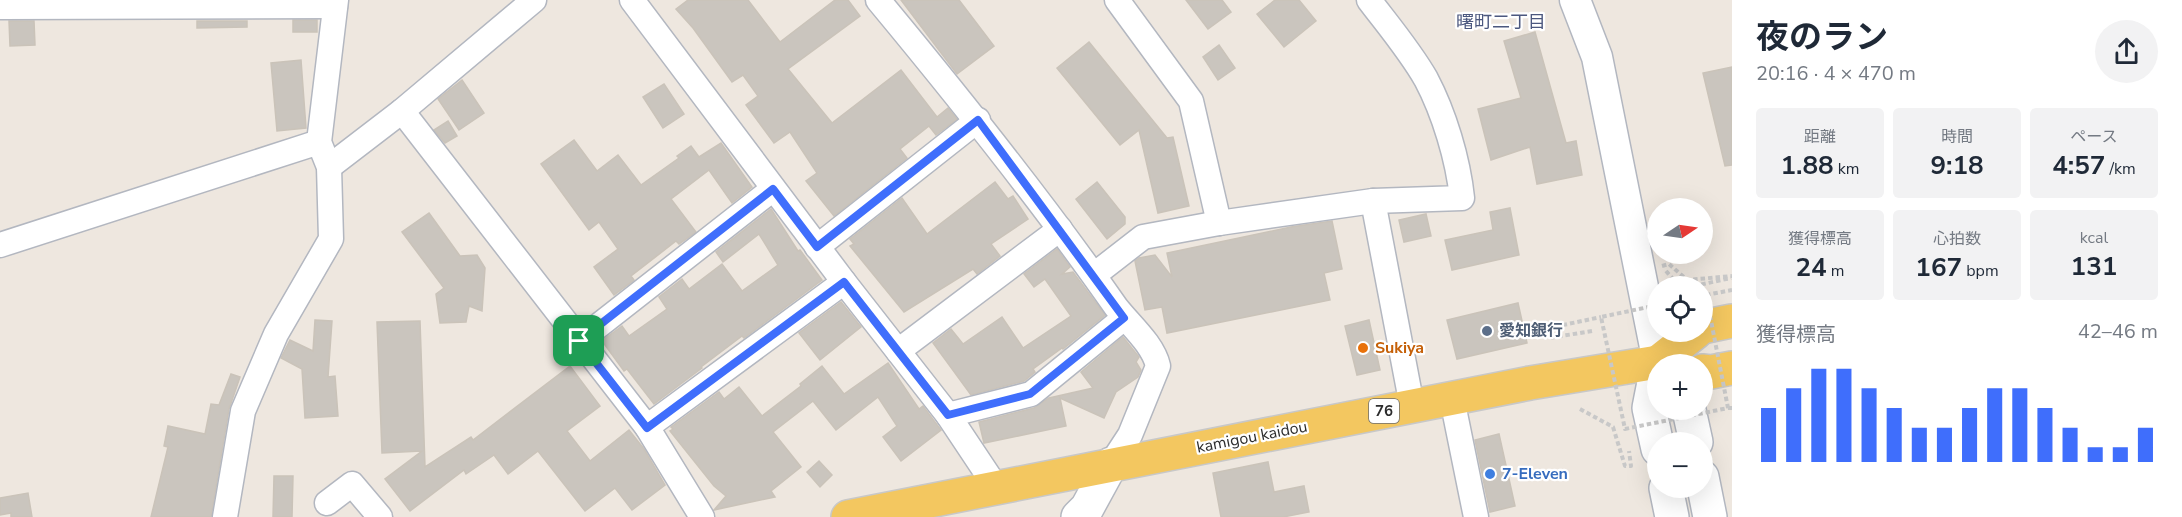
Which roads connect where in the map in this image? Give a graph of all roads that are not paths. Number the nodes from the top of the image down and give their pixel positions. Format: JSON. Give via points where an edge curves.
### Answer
{"nodes":[{"id":1,"x":534,"y":0,"type":"edge"},
{"id":2,"x":632,"y":0,"type":"edge"},
{"id":3,"x":878,"y":0,"type":"edge"},
{"id":4,"x":1117,"y":0,"type":"edge"},
{"id":5,"x":1369,"y":0,"type":"edge"},
{"id":6,"x":1575,"y":0,"type":"edge"},
{"id":7,"x":335,"y":3,"type":"edge"},
{"id":8,"x":0,"y":7,"type":"edge"},
{"id":9,"x":402,"y":111,"type":"junction"},
{"id":10,"x":978,"y":120,"type":"junction"},
{"id":11,"x":319,"y":142,"type":"junction"},
{"id":12,"x":329,"y":167,"type":"junction"},
{"id":13,"x":773,"y":189,"type":"junction"},
{"id":14,"x":1373,"y":201,"type":"junction"},
{"id":15,"x":1219,"y":223,"type":"junction"},
{"id":16,"x":1060,"y":230,"type":"junction"},
{"id":17,"x":0,"y":245,"type":"edge"},
{"id":18,"x":817,"y":247,"type":"junction"},
{"id":19,"x":1094,"y":275,"type":"junction"},
{"id":20,"x":844,"y":282,"type":"junction"},
{"id":21,"x":1124,"y":318,"type":"junction"},
{"id":22,"x":1732,"y":321,"type":"edge"},
{"id":23,"x":1713,"y":325,"type":"edge"},
{"id":24,"x":579,"y":341,"type":"junction"},
{"id":25,"x":1686,"y":342,"type":"edge"},
{"id":26,"x":898,"y":351,"type":"junction"},
{"id":27,"x":1661,"y":354,"type":"edge"},
{"id":28,"x":1673,"y":354,"type":"edge"},
{"id":29,"x":1647,"y":366,"type":"edge"},
{"id":30,"x":1732,"y":368,"type":"edge"},
{"id":31,"x":1713,"y":372,"type":"edge"},
{"id":32,"x":1452,"y":399,"type":"junction"},
{"id":33,"x":1412,"y":406,"type":"junction"},
{"id":34,"x":948,"y":415,"type":"junction"},
{"id":35,"x":1647,"y":420,"type":"edge"},
{"id":36,"x":647,"y":428,"type":"junction"},
{"id":37,"x":1643,"y":448,"type":"edge"},
{"id":38,"x":1111,"y":464,"type":"junction"},
{"id":39,"x":996,"y":487,"type":"junction"},
{"id":40,"x":1668,"y":498,"type":"edge"},
{"id":41,"x":1706,"y":498,"type":"edge"},
{"id":42,"x":327,"y":503,"type":"dead end"},
{"id":43,"x":225,"y":517,"type":"edge"},
{"id":44,"x":380,"y":517,"type":"edge"},
{"id":45,"x":702,"y":517,"type":"edge"},
{"id":46,"x":848,"y":517,"type":"edge"},
{"id":47,"x":1078,"y":517,"type":"edge"},
{"id":48,"x":1476,"y":517,"type":"edge"},
{"id":49,"x":1672,"y":517,"type":"edge"},
{"id":50,"x":1710,"y":517,"type":"edge"}],
"edges":[{"from":1,"to":9,"type":"street"},
{"from":2,"to":13,"type":"street"},
{"from":3,"to":10,"type":"street"},
{"from":4,"to":15,"type":"street","via":[[1191,101]]},
{"from":5,"to":14,"type":"street","via":[[1426,79],[1446,126],[1459,170],[1462,198]]},
{"from":6,"to":27,"type":"street","via":[[1597,57]]},
{"from":7,"to":8,"type":"street"},
{"from":7,"to":11,"type":"street"},
{"from":9,"to":12,"type":"street"},
{"from":9,"to":24,"type":"street"},
{"from":10,"to":16,"type":"street"},
{"from":10,"to":18,"type":"street"},
{"from":11,"to":12,"type":"street"},
{"from":11,"to":17,"type":"street"},
{"from":12,"to":43,"type":"street","via":[[331,239],[276,334],[243,411]]},
{"from":13,"to":18,"type":"street"},
{"from":13,"to":24,"type":"street"},
{"from":14,"to":15,"type":"street"},
{"from":14,"to":33,"type":"street"},
{"from":15,"to":19,"type":"street","via":[[1143,237]]},
{"from":16,"to":19,"type":"street"},
{"from":16,"to":26,"type":"street"},
{"from":18,"to":20,"type":"street"},
{"from":19,"to":21,"type":"street"},
{"from":20,"to":26,"type":"street"},
{"from":20,"to":36,"type":"street"},
{"from":21,"to":34,"type":"street","via":[[1030,394]]},
{"from":21,"to":38,"type":"street","via":[[1155,355],[1158,366],[1130,435]]},
{"from":22,"to":23,"type":"main road"},
{"from":24,"to":36,"type":"street"},
{"from":25,"to":28,"type":"main road","number":"76"},
{"from":26,"to":34,"type":"street"},
{"from":29,"to":32,"type":"main road","name":"kamigou kaidou","number":"76"},
{"from":30,"to":31,"type":"main road"},
{"from":32,"to":33,"type":"main road","name":"kamigou kaidou","number":"76"},
{"from":32,"to":48,"type":"street"},
{"from":33,"to":38,"type":"main road","name":"kamigou kaidou","number":"76"},
{"from":34,"to":39,"type":"street"},
{"from":35,"to":37,"type":"main road"},
{"from":36,"to":45,"type":"street"},
{"from":38,"to":39,"type":"main road","name":"kamigou kaidou","number":"76"},
{"from":38,"to":47,"type":"main road"},
{"from":39,"to":46,"type":"main road","name":"kamigou kaidou","number":"76"},
{"from":40,"to":49,"type":"main road"},
{"from":41,"to":50,"type":"main road"},
{"from":42,"to":44,"type":"street","via":[[352,484]]}]}
